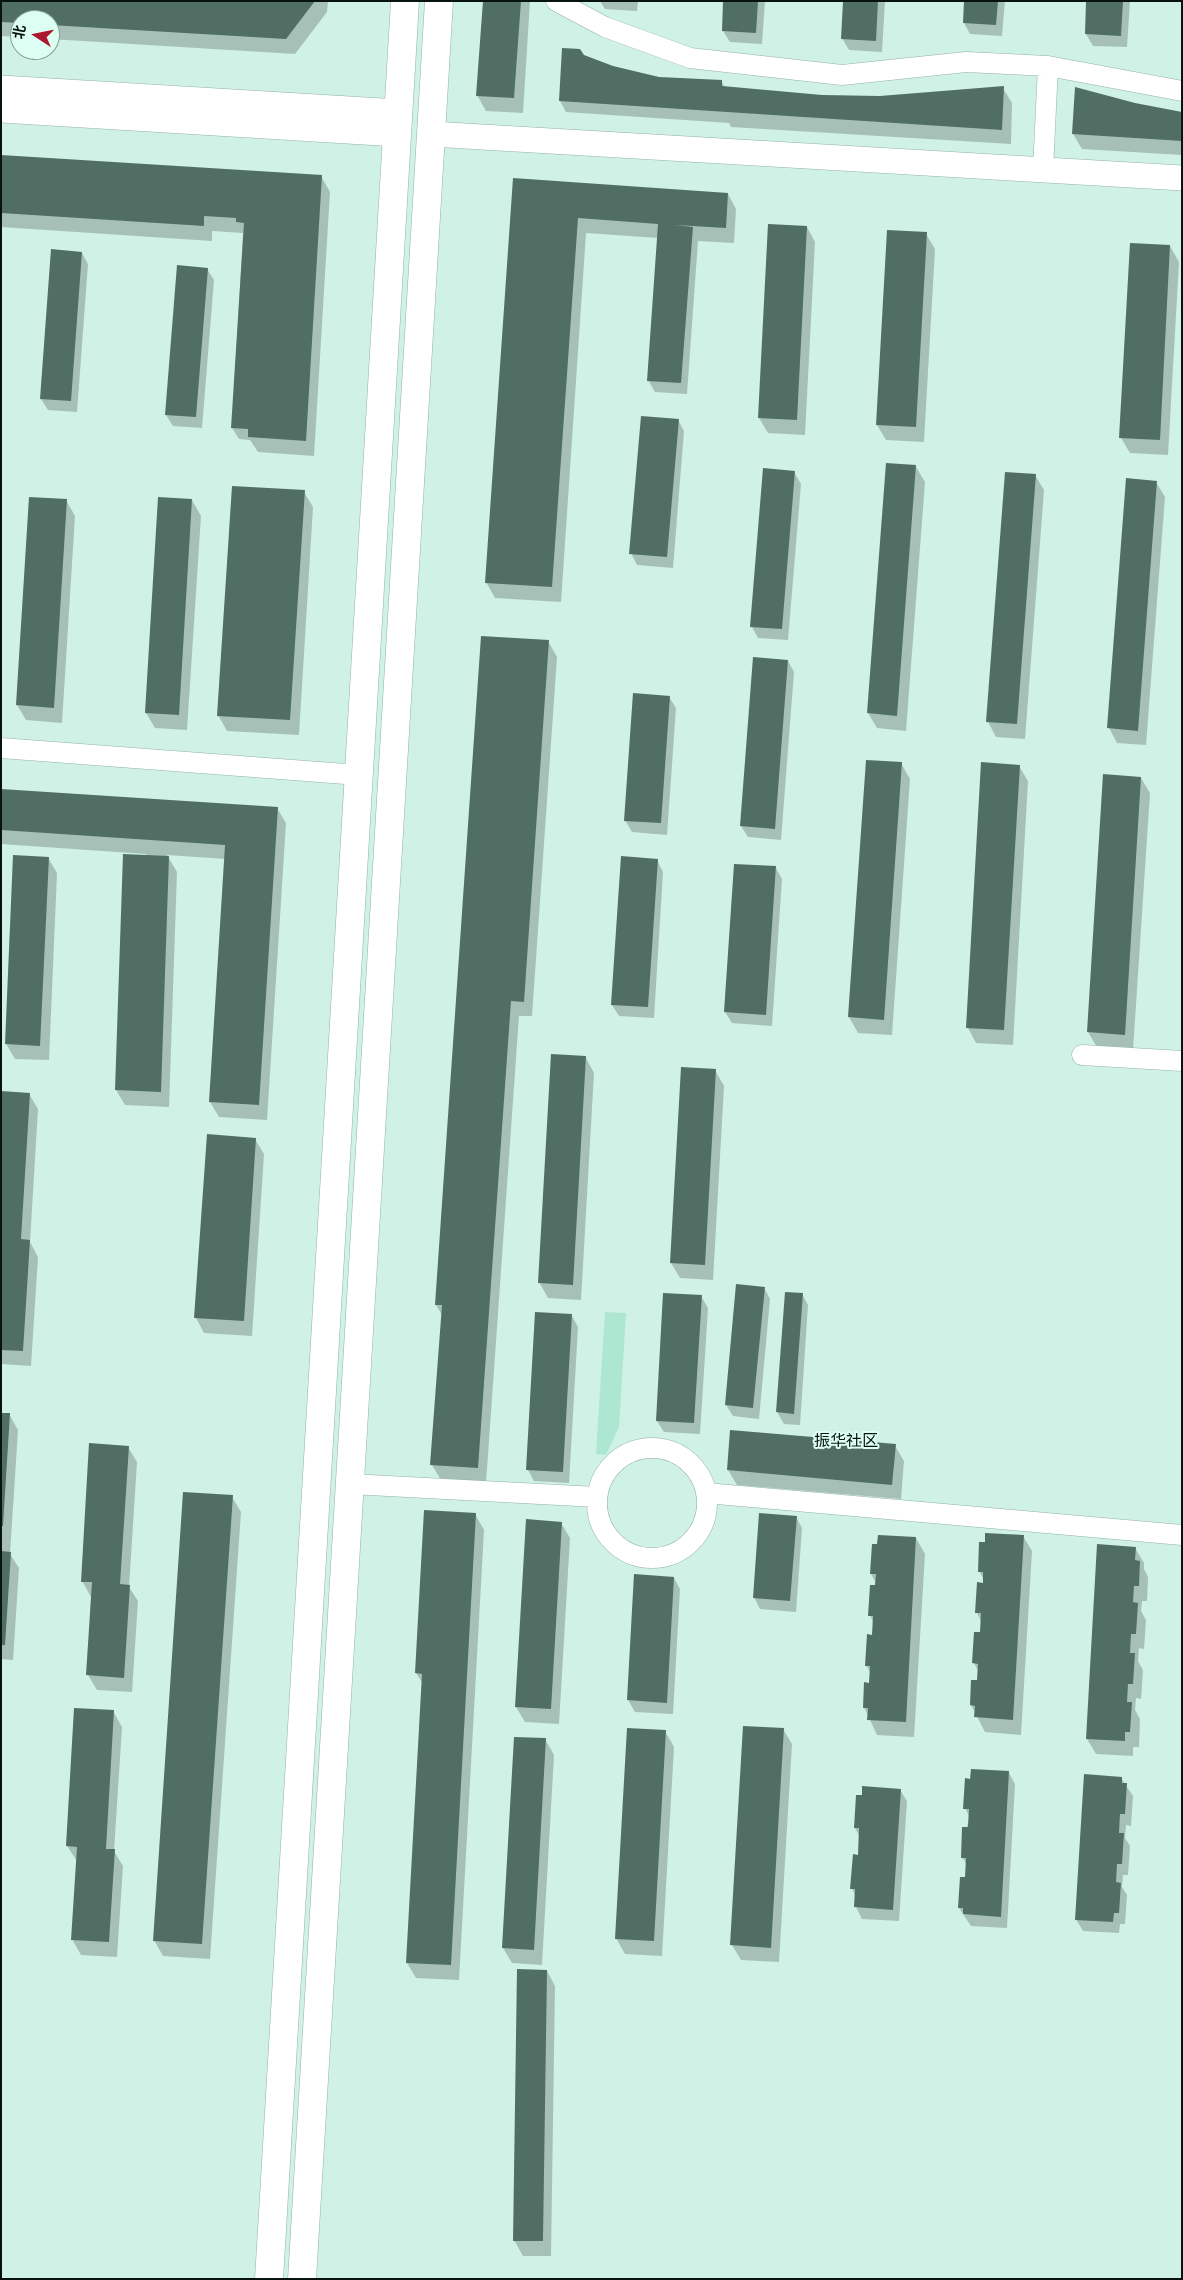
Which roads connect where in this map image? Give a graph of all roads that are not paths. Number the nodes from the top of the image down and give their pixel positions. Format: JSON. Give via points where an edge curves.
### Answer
{"nodes":[{"id":1,"x":405,"y":1,"type":"edge"},
{"id":2,"x":439,"y":1,"type":"edge"},
{"id":3,"x":556,"y":1,"type":"edge"},
{"id":4,"x":1048,"y":66,"type":"junction"},
{"id":5,"x":1,"y":88,"type":"edge"},
{"id":6,"x":1182,"y":91,"type":"edge"},
{"id":7,"x":1,"y":110,"type":"edge"},
{"id":8,"x":398,"y":123,"type":"junction"},
{"id":9,"x":431,"y":134,"type":"junction"},
{"id":10,"x":1043,"y":170,"type":"junction"},
{"id":11,"x":1182,"y":178,"type":"edge"},
{"id":12,"x":1,"y":748,"type":"edge"},
{"id":13,"x":359,"y":775,"type":"junction"},
{"id":14,"x":1082,"y":1055,"type":"dead end"},
{"id":15,"x":1182,"y":1061,"type":"edge"},
{"id":16,"x":350,"y":1484,"type":"junction"},
{"id":17,"x":706,"y":1493,"type":"junction"},
{"id":18,"x":598,"y":1497,"type":"junction"},
{"id":19,"x":1182,"y":1535,"type":"edge"},
{"id":20,"x":269,"y":2279,"type":"edge"},
{"id":21,"x":302,"y":2279,"type":"edge"}],
"edges":[{"from":1,"to":8,"type":"main road"},
{"from":2,"to":9,"type":"main road"},
{"from":3,"to":4,"type":"street","via":[[605,27],[690,58],[842,75],[966,62]]},
{"from":4,"to":6,"type":"street"},
{"from":4,"to":10,"type":"street"},
{"from":5,"to":8,"type":"street"},
{"from":7,"to":8,"type":"street"},
{"from":8,"to":13,"type":"main road"},
{"from":9,"to":10,"type":"street"},
{"from":9,"to":16,"type":"main road"},
{"from":10,"to":11,"type":"street"},
{"from":12,"to":13,"type":"street"},
{"from":13,"to":20,"type":"main road"},
{"from":14,"to":15,"type":"street"},
{"from":16,"to":18,"type":"street"},
{"from":16,"to":21,"type":"main road"},
{"from":17,"to":18,"type":"street","via":[[698,1472],[682,1456],[662,1448],[639,1449],[620,1458],[606,1473],[597,1492]]},
{"from":17,"to":18,"type":"street","via":[[706,1515],[697,1536],[681,1551],[660,1558],[638,1557],[619,1548],[605,1533],[597,1513]]},
{"from":17,"to":19,"type":"street"}]}
